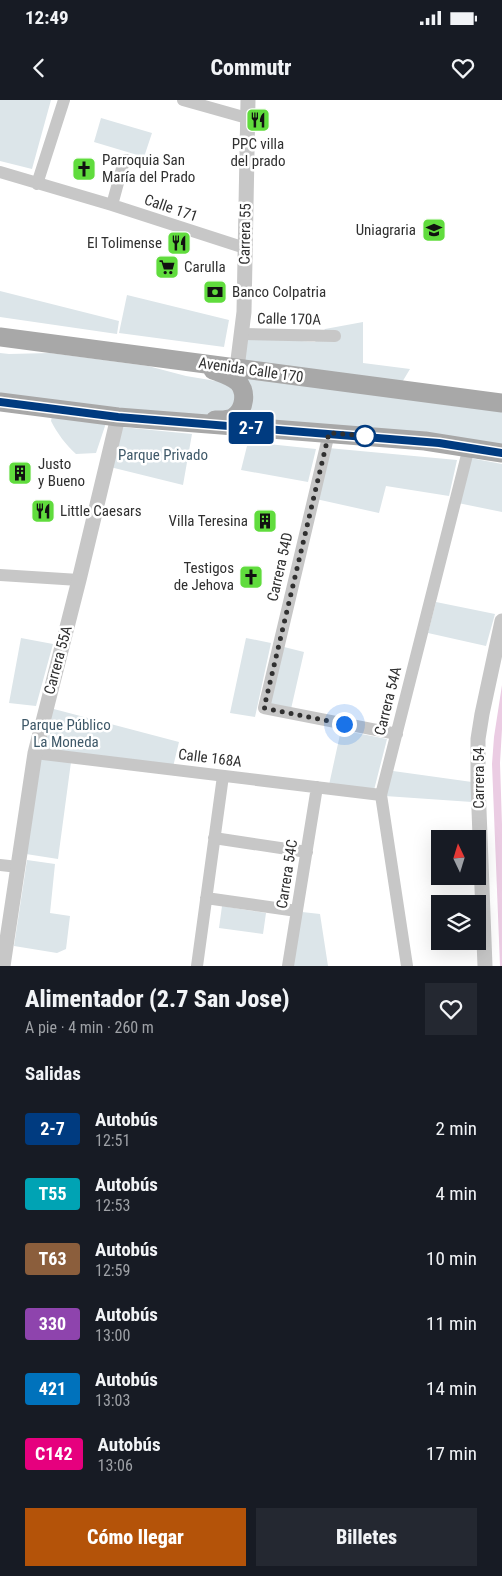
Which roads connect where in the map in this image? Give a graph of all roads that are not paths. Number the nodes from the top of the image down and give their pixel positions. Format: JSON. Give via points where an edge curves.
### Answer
{"nodes":[{"id":1,"x":64,"y":100,"type":"edge"},
{"id":2,"x":183,"y":100,"type":"edge"},
{"id":3,"x":248,"y":100,"type":"edge"},
{"id":4,"x":247,"y":118,"type":"junction"},
{"id":5,"x":126,"y":160,"type":"dead end"},
{"id":6,"x":0,"y":172,"type":"edge"},
{"id":7,"x":37,"y":184,"type":"junction"},
{"id":8,"x":112,"y":205,"type":"junction"},
{"id":9,"x":245,"y":248,"type":"junction"},
{"id":10,"x":242,"y":334,"type":"junction"},
{"id":11,"x":335,"y":336,"type":"dead end"},
{"id":12,"x":0,"y":337,"type":"edge"},
{"id":13,"x":53,"y":345,"type":"junction"},
{"id":14,"x":0,"y":346,"type":"edge"},
{"id":15,"x":196,"y":363,"type":"junction"},
{"id":16,"x":238,"y":368,"type":"junction"},
{"id":17,"x":0,"y":402,"type":"edge"},
{"id":18,"x":502,"y":403,"type":"edge"},
{"id":19,"x":118,"y":417,"type":"junction"},
{"id":20,"x":164,"y":420,"type":"junction"},
{"id":21,"x":329,"y":433,"type":"junction"},
{"id":22,"x":469,"y":447,"type":"junction"},
{"id":23,"x":502,"y":453,"type":"edge"},
{"id":24,"x":0,"y":575,"type":"edge"},
{"id":25,"x":79,"y":580,"type":"junction"},
{"id":26,"x":502,"y":622,"type":"edge"},
{"id":27,"x":397,"y":734,"type":"junction"},
{"id":28,"x":35,"y":753,"type":"junction"},
{"id":29,"x":223,"y":776,"type":"junction"},
{"id":30,"x":317,"y":787,"type":"junction"},
{"id":31,"x":382,"y":795,"type":"junction"},
{"id":32,"x":214,"y":838,"type":"junction"},
{"id":33,"x":306,"y":852,"type":"junction"},
{"id":34,"x":0,"y":865,"type":"edge"},
{"id":35,"x":18,"y":867,"type":"junction"},
{"id":36,"x":206,"y":898,"type":"junction"},
{"id":37,"x":297,"y":911,"type":"junction"},
{"id":38,"x":3,"y":966,"type":"edge"},
{"id":39,"x":196,"y":966,"type":"edge"},
{"id":40,"x":288,"y":966,"type":"edge"},
{"id":41,"x":407,"y":966,"type":"edge"},
{"id":42,"x":485,"y":966,"type":"edge"}],
"edges":[{"from":1,"to":7,"type":"street"},
{"from":2,"to":4,"type":"street"},
{"from":3,"to":4,"type":"street","name":"Carrera 55"},
{"from":4,"to":9,"type":"street","name":"Carrera 55"},
{"from":5,"to":8,"type":"street"},
{"from":6,"to":7,"type":"street","name":"Calle 171"},
{"from":7,"to":8,"type":"street","name":"Calle 171"},
{"from":8,"to":9,"type":"street","name":"Calle 171"},
{"from":9,"to":10,"type":"street","name":"Carrera 55"},
{"from":10,"to":11,"type":"street","name":"Calle 170A"},
{"from":10,"to":16,"type":"street","name":"Carrera 55"},
{"from":12,"to":13,"type":"main road","name":"Avenida Calle 170"},
{"from":13,"to":14,"type":"main road"},
{"from":13,"to":15,"type":"main road","name":"Avenida Calle 170"},
{"from":15,"to":16,"type":"main road","name":"Avenida Calle 170"},
{"from":15,"to":20,"type":"main road","via":[[240,384],[244,397],[240,411],[226,420]]},
{"from":16,"to":18,"type":"main road","name":"Avenida Calle 170"},
{"from":17,"to":19,"type":"main road"},
{"from":19,"to":20,"type":"main road"},
{"from":19,"to":25,"type":"street","name":"Carrera 55A"},
{"from":20,"to":21,"type":"main road"},
{"from":21,"to":22,"type":"main road"},
{"from":21,"to":27,"type":"street","name":"Carrera 54D","via":[[264,708]]},
{"from":22,"to":23,"type":"main road"},
{"from":22,"to":27,"type":"street","name":"Carrera 54A"},
{"from":24,"to":25,"type":"street"},
{"from":25,"to":28,"type":"street","name":"Carrera 55A"},
{"from":26,"to":42,"type":"street","name":"Carrera 54","via":[[478,739]]},
{"from":27,"to":31,"type":"street","name":"Carrera 54A"},
{"from":28,"to":29,"type":"street","name":"Calle 168A"},
{"from":28,"to":35,"type":"street","name":"Carrera 55A"},
{"from":29,"to":30,"type":"street","name":"Calle 168A"},
{"from":29,"to":32,"type":"street"},
{"from":30,"to":31,"type":"street","name":"Calle 168A"},
{"from":30,"to":33,"type":"street","name":"Carrera 54C"},
{"from":31,"to":41,"type":"street","name":"Carrera 54A"},
{"from":32,"to":33,"type":"street"},
{"from":32,"to":36,"type":"street"},
{"from":33,"to":37,"type":"street","name":"Carrera 54C"},
{"from":34,"to":35,"type":"street"},
{"from":35,"to":38,"type":"street","name":"Carrera 55A"},
{"from":36,"to":37,"type":"street"},
{"from":36,"to":39,"type":"street"},
{"from":37,"to":40,"type":"street","name":"Carrera 54C"}]}
